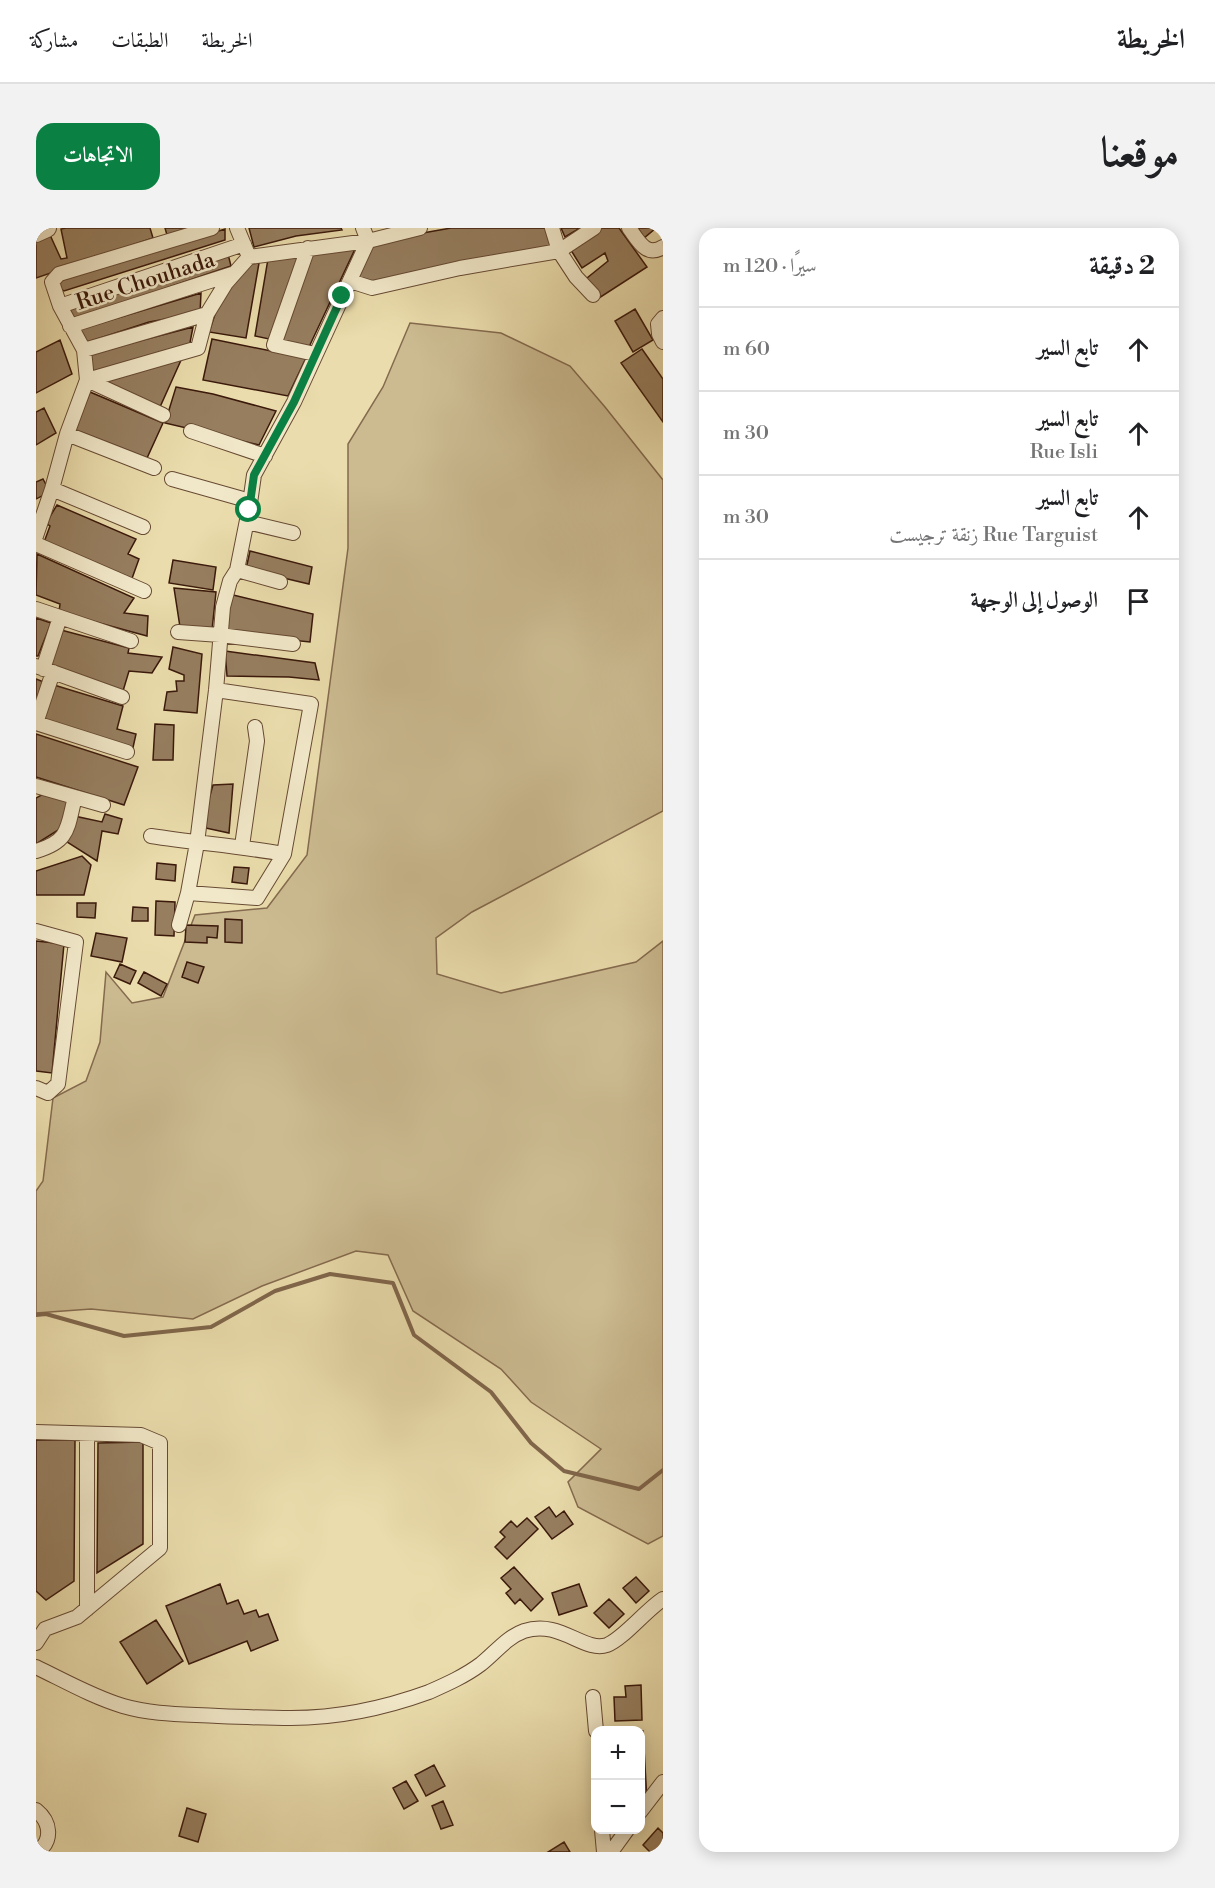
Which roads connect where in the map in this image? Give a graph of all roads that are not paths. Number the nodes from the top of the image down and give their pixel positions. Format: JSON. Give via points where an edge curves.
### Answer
{"nodes":[{"id":1,"x":47,"y":228,"type":"edge"},
{"id":2,"x":160,"y":228,"type":"edge"},
{"id":3,"x":212,"y":228,"type":"edge"},
{"id":4,"x":237,"y":228,"type":"edge"},
{"id":5,"x":420,"y":228,"type":"edge"},
{"id":6,"x":552,"y":228,"type":"edge"},
{"id":7,"x":594,"y":228,"type":"edge"},
{"id":8,"x":629,"y":228,"type":"edge"},
{"id":9,"x":36,"y":233,"type":"edge"},
{"id":10,"x":365,"y":235,"type":"edge"},
{"id":11,"x":165,"y":243,"type":"junction"},
{"id":12,"x":663,"y":247,"type":"edge"},
{"id":13,"x":308,"y":248,"type":"junction"},
{"id":14,"x":246,"y":251,"type":"junction"},
{"id":15,"x":559,"y":251,"type":"junction"},
{"id":16,"x":232,"y":274,"type":"junction"},
{"id":17,"x":350,"y":281,"type":"junction"},
{"id":18,"x":593,"y":295,"type":"dead end"},
{"id":19,"x":60,"y":306,"type":"junction"},
{"id":20,"x":207,"y":314,"type":"junction"},
{"id":21,"x":663,"y":318,"type":"edge"},
{"id":22,"x":70,"y":326,"type":"junction"},
{"id":23,"x":663,"y":342,"type":"edge"},
{"id":24,"x":84,"y":350,"type":"junction"},
{"id":25,"x":315,"y":354,"type":"junction"},
{"id":26,"x":87,"y":380,"type":"junction"},
{"id":27,"x":163,"y":415,"type":"dead end"},
{"id":28,"x":191,"y":431,"type":"dead end"},
{"id":29,"x":68,"y":434,"type":"junction"},
{"id":30,"x":265,"y":456,"type":"junction"},
{"id":31,"x":154,"y":468,"type":"dead end"},
{"id":32,"x":172,"y":479,"type":"dead end"},
{"id":33,"x":52,"y":489,"type":"junction"},
{"id":34,"x":250,"y":501,"type":"junction"},
{"id":35,"x":247,"y":522,"type":"junction"},
{"id":36,"x":143,"y":527,"type":"dead end"},
{"id":37,"x":293,"y":533,"type":"dead end"},
{"id":38,"x":36,"y":536,"type":"edge"},
{"id":39,"x":36,"y":544,"type":"edge"},
{"id":40,"x":237,"y":570,"type":"junction"},
{"id":41,"x":280,"y":582,"type":"dead end"},
{"id":42,"x":144,"y":591,"type":"dead end"},
{"id":43,"x":36,"y":609,"type":"edge"},
{"id":44,"x":60,"y":617,"type":"junction"},
{"id":45,"x":178,"y":632,"type":"dead end"},
{"id":46,"x":220,"y":635,"type":"junction"},
{"id":47,"x":131,"y":641,"type":"dead end"},
{"id":48,"x":293,"y":644,"type":"dead end"},
{"id":49,"x":44,"y":669,"type":"edge"},
{"id":50,"x":216,"y":690,"type":"junction"},
{"id":51,"x":122,"y":697,"type":"dead end"},
{"id":52,"x":36,"y":723,"type":"edge"},
{"id":53,"x":255,"y":727,"type":"dead end"},
{"id":54,"x":127,"y":752,"type":"dead end"},
{"id":55,"x":36,"y":786,"type":"edge"},
{"id":56,"x":75,"y":797,"type":"junction"},
{"id":57,"x":103,"y":805,"type":"dead end"},
{"id":58,"x":151,"y":836,"type":"dead end"},
{"id":59,"x":197,"y":843,"type":"junction"},
{"id":60,"x":242,"y":846,"type":"junction"},
{"id":61,"x":36,"y":851,"type":"edge"},
{"id":62,"x":284,"y":854,"type":"junction"},
{"id":63,"x":188,"y":893,"type":"junction"},
{"id":64,"x":179,"y":925,"type":"dead end"},
{"id":65,"x":36,"y":931,"type":"edge"},
{"id":66,"x":36,"y":1088,"type":"edge"},
{"id":67,"x":36,"y":1432,"type":"edge"},
{"id":68,"x":87,"y":1434,"type":"junction"},
{"id":69,"x":663,"y":1599,"type":"edge"},
{"id":70,"x":87,"y":1609,"type":"junction"},
{"id":71,"x":40,"y":1623,"type":"edge"},
{"id":72,"x":36,"y":1643,"type":"edge"},
{"id":73,"x":36,"y":1667,"type":"edge"},
{"id":74,"x":593,"y":1697,"type":"dead end"},
{"id":75,"x":596,"y":1726,"type":"edge"},
{"id":76,"x":663,"y":1782,"type":"edge"},
{"id":77,"x":645,"y":1805,"type":"edge"},
{"id":78,"x":36,"y":1810,"type":"edge"},
{"id":79,"x":602,"y":1834,"type":"edge"},
{"id":80,"x":624,"y":1834,"type":"edge"},
{"id":81,"x":37,"y":1852,"type":"edge"},
{"id":82,"x":604,"y":1852,"type":"edge"},
{"id":83,"x":610,"y":1852,"type":"edge"}],
"edges":[{"from":1,"to":9,"type":"street"},
{"from":2,"to":11,"type":"street"},
{"from":3,"to":11,"type":"street"},
{"from":4,"to":14,"type":"street"},
{"from":5,"to":10,"type":"street"},
{"from":6,"to":15,"type":"street"},
{"from":7,"to":15,"type":"street"},
{"from":8,"to":12,"type":"street","via":[[645,248],[657,251]]},
{"from":10,"to":13,"type":"street"},
{"from":10,"to":17,"type":"street"},
{"from":11,"to":19,"type":"street","via":[[59,274],[52,282]]},
{"from":13,"to":14,"type":"street"},
{"from":13,"to":25,"type":"street","via":[[274,345]]},
{"from":14,"to":16,"type":"street"},
{"from":14,"to":19,"type":"street"},
{"from":15,"to":17,"type":"street","via":[[372,288]]},
{"from":15,"to":18,"type":"street","via":[[576,278]]},
{"from":16,"to":20,"type":"street"},
{"from":16,"to":22,"type":"street","name":"Rue Chouhada"},
{"from":17,"to":25,"type":"street"},
{"from":19,"to":22,"type":"street"},
{"from":20,"to":24,"type":"street"},
{"from":20,"to":26,"type":"street","via":[[198,348]]},
{"from":21,"to":23,"type":"street","via":[[658,324]]},
{"from":22,"to":24,"type":"street"},
{"from":24,"to":26,"type":"street"},
{"from":25,"to":30,"type":"street"},
{"from":26,"to":27,"type":"street"},
{"from":26,"to":29,"type":"street"},
{"from":28,"to":30,"type":"street"},
{"from":29,"to":31,"type":"street"},
{"from":29,"to":33,"type":"street"},
{"from":30,"to":34,"type":"street","via":[[254,475]]},
{"from":32,"to":34,"type":"street"},
{"from":33,"to":36,"type":"street"},
{"from":33,"to":38,"type":"street"},
{"from":34,"to":35,"type":"street"},
{"from":35,"to":37,"type":"street"},
{"from":35,"to":40,"type":"street"},
{"from":39,"to":42,"type":"street"},
{"from":40,"to":41,"type":"street"},
{"from":40,"to":46,"type":"street","via":[[228,588]]},
{"from":43,"to":44,"type":"street"},
{"from":44,"to":47,"type":"street"},
{"from":44,"to":49,"type":"street"},
{"from":45,"to":46,"type":"street"},
{"from":46,"to":48,"type":"street"},
{"from":46,"to":50,"type":"street"},
{"from":49,"to":51,"type":"street"},
{"from":49,"to":52,"type":"street"},
{"from":50,"to":59,"type":"street"},
{"from":50,"to":62,"type":"street","via":[[311,704]]},
{"from":52,"to":54,"type":"street"},
{"from":53,"to":60,"type":"street","via":[[257,741]]},
{"from":55,"to":56,"type":"street"},
{"from":56,"to":57,"type":"street"},
{"from":56,"to":61,"type":"street","via":[[62,839]]},
{"from":58,"to":59,"type":"street"},
{"from":59,"to":60,"type":"street"},
{"from":59,"to":63,"type":"street"},
{"from":60,"to":62,"type":"street"},
{"from":62,"to":63,"type":"street","via":[[257,898]]},
{"from":63,"to":64,"type":"street"},
{"from":65,"to":66,"type":"street","via":[[76,942],[58,1084],[48,1093]]},
{"from":67,"to":68,"type":"street"},
{"from":68,"to":70,"type":"street"},
{"from":68,"to":70,"type":"street","via":[[141,1435],[160,1443],[160,1548]]},
{"from":69,"to":73,"type":"street","via":[[604,1646],[592,1646],[553,1629],[528,1630],[512,1637],[450,1683],[407,1700],[338,1715],[291,1718],[150,1712],[99,1697]]},
{"from":70,"to":71,"type":"street","via":[[77,1617]]},
{"from":71,"to":72,"type":"street"},
{"from":74,"to":75,"type":"street"},
{"from":76,"to":77,"type":"street"},
{"from":78,"to":81,"type":"street","via":[[48,1828],[45,1844]]},
{"from":79,"to":82,"type":"street"},
{"from":80,"to":83,"type":"street"}]}
